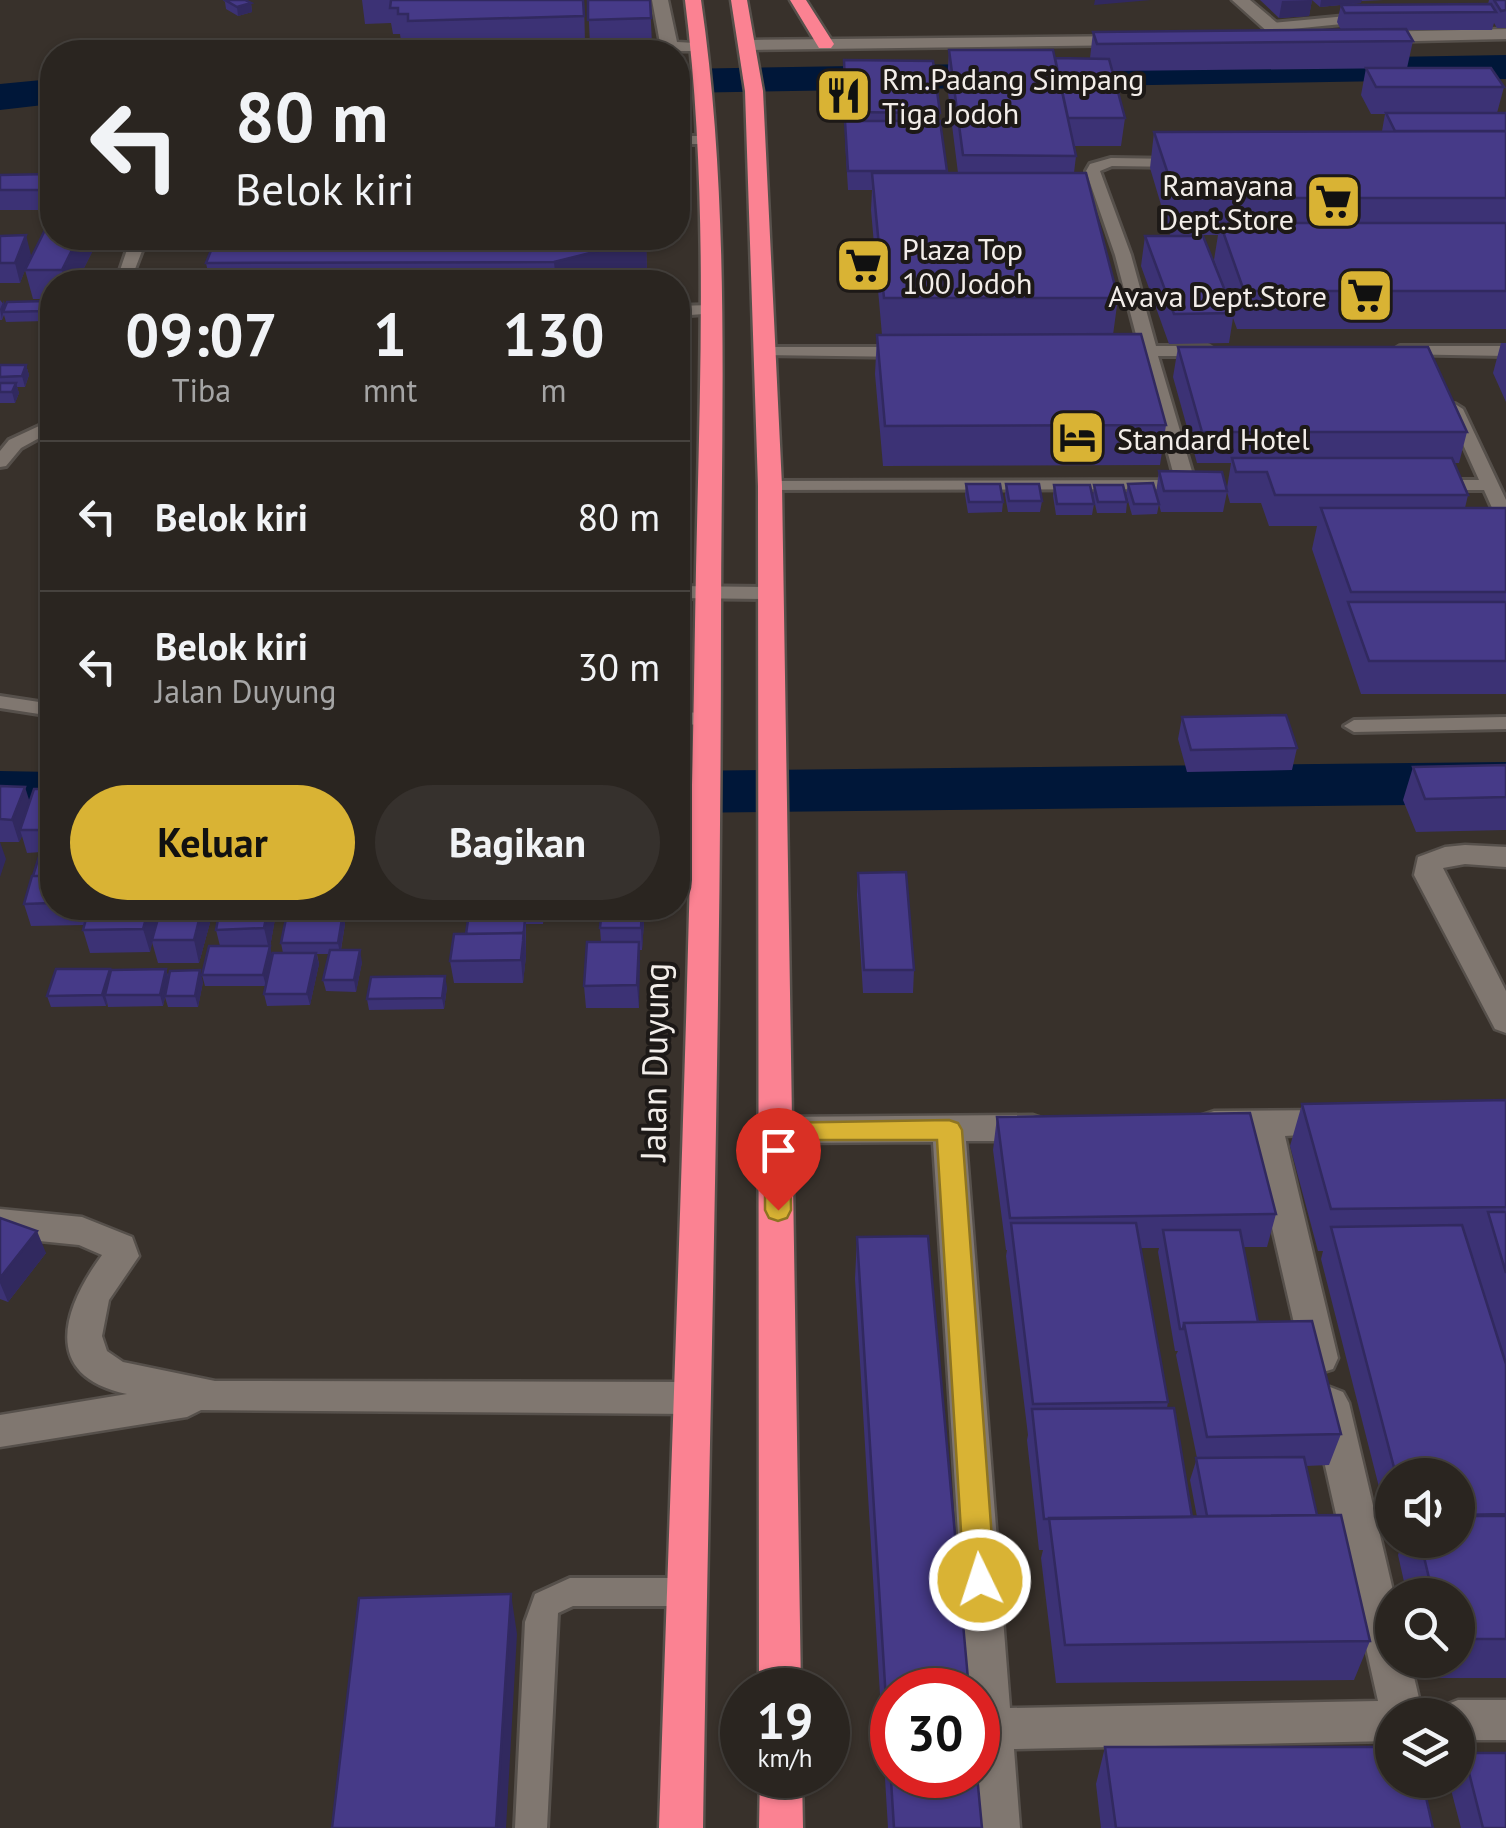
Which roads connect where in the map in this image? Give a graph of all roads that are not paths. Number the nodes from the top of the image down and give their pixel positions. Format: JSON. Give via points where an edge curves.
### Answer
{"nodes":[{"id":1,"x":660,"y":0,"type":"edge"},
{"id":2,"x":693,"y":0,"type":"edge"},
{"id":3,"x":738,"y":0,"type":"edge"},
{"id":4,"x":798,"y":0,"type":"edge"},
{"id":5,"x":1240,"y":0,"type":"edge"},
{"id":6,"x":1317,"y":11,"type":"dead end"},
{"id":7,"x":1390,"y":16,"type":"edge"},
{"id":8,"x":1332,"y":21,"type":"junction"},
{"id":9,"x":1506,"y":34,"type":"edge"},
{"id":10,"x":668,"y":40,"type":"edge"},
{"id":11,"x":1282,"y":42,"type":"junction"},
{"id":12,"x":1148,"y":45,"type":"edge"},
{"id":13,"x":1506,"y":46,"type":"edge"},
{"id":14,"x":819,"y":48,"type":"junction"},
{"id":15,"x":1353,"y":48,"type":"edge"},
{"id":16,"x":690,"y":53,"type":"edge"},
{"id":17,"x":751,"y":54,"type":"junction"},
{"id":18,"x":703,"y":56,"type":"junction"},
{"id":19,"x":690,"y":140,"type":"edge"},
{"id":20,"x":705,"y":140,"type":"junction"},
{"id":21,"x":1100,"y":146,"type":"edge"},
{"id":22,"x":1190,"y":162,"type":"edge"},
{"id":23,"x":1106,"y":164,"type":"junction"},
{"id":24,"x":733,"y":172,"type":"junction"},
{"id":25,"x":710,"y":310,"type":"junction"},
{"id":26,"x":690,"y":311,"type":"edge"},
{"id":27,"x":1111,"y":351,"type":"edge"},
{"id":28,"x":1149,"y":351,"type":"junction"},
{"id":29,"x":1229,"y":351,"type":"edge"},
{"id":30,"x":1388,"y":351,"type":"edge"},
{"id":31,"x":1506,"y":351,"type":"edge"},
{"id":32,"x":766,"y":352,"type":"junction"},
{"id":33,"x":919,"y":352,"type":"edge"},
{"id":34,"x":1436,"y":368,"type":"junction"},
{"id":35,"x":40,"y":431,"type":"edge"},
{"id":36,"x":0,"y":462,"type":"edge"},
{"id":37,"x":1414,"y":485,"type":"edge"},
{"id":38,"x":1490,"y":485,"type":"junction"},
{"id":39,"x":770,"y":486,"type":"junction"},
{"id":40,"x":1506,"y":519,"type":"edge"},
{"id":41,"x":690,"y":592,"type":"edge"},
{"id":42,"x":706,"y":592,"type":"junction"},
{"id":43,"x":770,"y":593,"type":"junction"},
{"id":44,"x":0,"y":702,"type":"edge"},
{"id":45,"x":40,"y":708,"type":"edge"},
{"id":46,"x":690,"y":724,"type":"edge"},
{"id":47,"x":1506,"y":724,"type":"edge"},
{"id":48,"x":1354,"y":726,"type":"dead end"},
{"id":49,"x":706,"y":732,"type":"junction"},
{"id":50,"x":696,"y":826,"type":"edge"},
{"id":51,"x":1506,"y":856,"type":"edge"},
{"id":52,"x":1506,"y":1021,"type":"edge"},
{"id":53,"x":1265,"y":1122,"type":"junction"},
{"id":54,"x":1376,"y":1122,"type":"edge"},
{"id":55,"x":1186,"y":1124,"type":"edge"},
{"id":56,"x":1068,"y":1127,"type":"edge"},
{"id":57,"x":778,"y":1130,"type":"junction"},
{"id":58,"x":949,"y":1130,"type":"junction"},
{"id":59,"x":0,"y":1224,"type":"edge"},
{"id":60,"x":215,"y":1397,"type":"junction"},
{"id":61,"x":690,"y":1398,"type":"junction"},
{"id":62,"x":0,"y":1431,"type":"edge"},
{"id":63,"x":689,"y":1592,"type":"junction"},
{"id":64,"x":780,"y":1668,"type":"edge"},
{"id":65,"x":986,"y":1668,"type":"edge"},
{"id":66,"x":1398,"y":1698,"type":"edge"},
{"id":67,"x":1475,"y":1720,"type":"edge"},
{"id":68,"x":1506,"y":1720,"type":"edge"},
{"id":69,"x":1375,"y":1721,"type":"edge"},
{"id":70,"x":1000,"y":1730,"type":"edge"},
{"id":71,"x":781,"y":1798,"type":"edge"},
{"id":72,"x":996,"y":1798,"type":"edge"},
{"id":73,"x":531,"y":1828,"type":"edge"},
{"id":74,"x":681,"y":1828,"type":"edge"},
{"id":75,"x":781,"y":1828,"type":"edge"},
{"id":76,"x":998,"y":1828,"type":"edge"}],
"edges":[{"from":1,"to":10,"type":"street"},
{"from":2,"to":18,"type":"highway","name":"Jalan Duyung"},
{"from":3,"to":17,"type":"highway","name":"Jalan Duyung"},
{"from":4,"to":14,"type":"highway"},
{"from":5,"to":11,"type":"street"},
{"from":6,"to":8,"type":"lane"},
{"from":7,"to":8,"type":"lane"},
{"from":8,"to":11,"type":"lane"},
{"from":9,"to":11,"type":"street"},
{"from":12,"to":14,"type":"street"},
{"from":13,"to":15,"type":"street"},
{"from":14,"to":17,"type":"street"},
{"from":16,"to":18,"type":"street"},
{"from":17,"to":24,"type":"highway","name":"Jalan Duyung","via":[[754,90]]},
{"from":18,"to":20,"type":"highway","name":"Jalan Duyung"},
{"from":19,"to":20,"type":"lane"},
{"from":20,"to":24,"type":"highway","name":"Jalan Duyung"},
{"from":21,"to":23,"type":"lane"},
{"from":22,"to":23,"type":"lane"},
{"from":23,"to":28,"type":"lane","via":[[1093,171]]},
{"from":24,"to":25,"type":"highway","name":"Jalan Duyung"},
{"from":24,"to":32,"type":"highway","name":"Jalan Duyung"},
{"from":25,"to":26,"type":"lane"},
{"from":25,"to":42,"type":"highway","name":"Jalan Duyung"},
{"from":27,"to":28,"type":"lane"},
{"from":28,"to":29,"type":"lane"},
{"from":28,"to":39,"type":"lane","via":[[1195,485]]},
{"from":30,"to":34,"type":"lane"},
{"from":31,"to":34,"type":"lane"},
{"from":32,"to":33,"type":"lane"},
{"from":32,"to":39,"type":"highway","name":"Jalan Duyung"},
{"from":34,"to":38,"type":"lane"},
{"from":35,"to":36,"type":"lane","via":[[15,444]]},
{"from":37,"to":38,"type":"lane"},
{"from":38,"to":40,"type":"lane"},
{"from":39,"to":43,"type":"highway","name":"Jalan Duyung"},
{"from":41,"to":42,"type":"lane"},
{"from":42,"to":43,"type":"lane"},
{"from":42,"to":49,"type":"highway","name":"Jalan Duyung"},
{"from":43,"to":57,"type":"highway","name":"Jalan Duyung"},
{"from":44,"to":45,"type":"lane"},
{"from":46,"to":49,"type":"lane"},
{"from":47,"to":48,"type":"lane"},
{"from":49,"to":50,"type":"highway","name":"Jalan Duyung"},
{"from":50,"to":61,"type":"highway","name":"Jalan Duyung"},
{"from":51,"to":52,"type":"street","via":[[1436,858],[1428,875]]},
{"from":53,"to":54,"type":"street"},
{"from":53,"to":55,"type":"street"},
{"from":53,"to":66,"type":"street"},
{"from":56,"to":58,"type":"street"},
{"from":57,"to":58,"type":"street"},
{"from":57,"to":64,"type":"highway","name":"Jalan Duyung"},
{"from":58,"to":65,"type":"street"},
{"from":59,"to":60,"type":"street","via":[[82,1230],[113,1241],[122,1256],[92,1296],[84,1336],[91,1360],[114,1376]]},
{"from":60,"to":61,"type":"street"},
{"from":60,"to":62,"type":"street"},
{"from":61,"to":63,"type":"highway","name":"Jalan Duyung"},
{"from":63,"to":73,"type":"lane","via":[[570,1592],[546,1604]]},
{"from":63,"to":74,"type":"highway","name":"Jalan Duyung"},
{"from":67,"to":68,"type":"street"},
{"from":69,"to":70,"type":"street"},
{"from":71,"to":75,"type":"highway"},
{"from":72,"to":76,"type":"street"}]}
